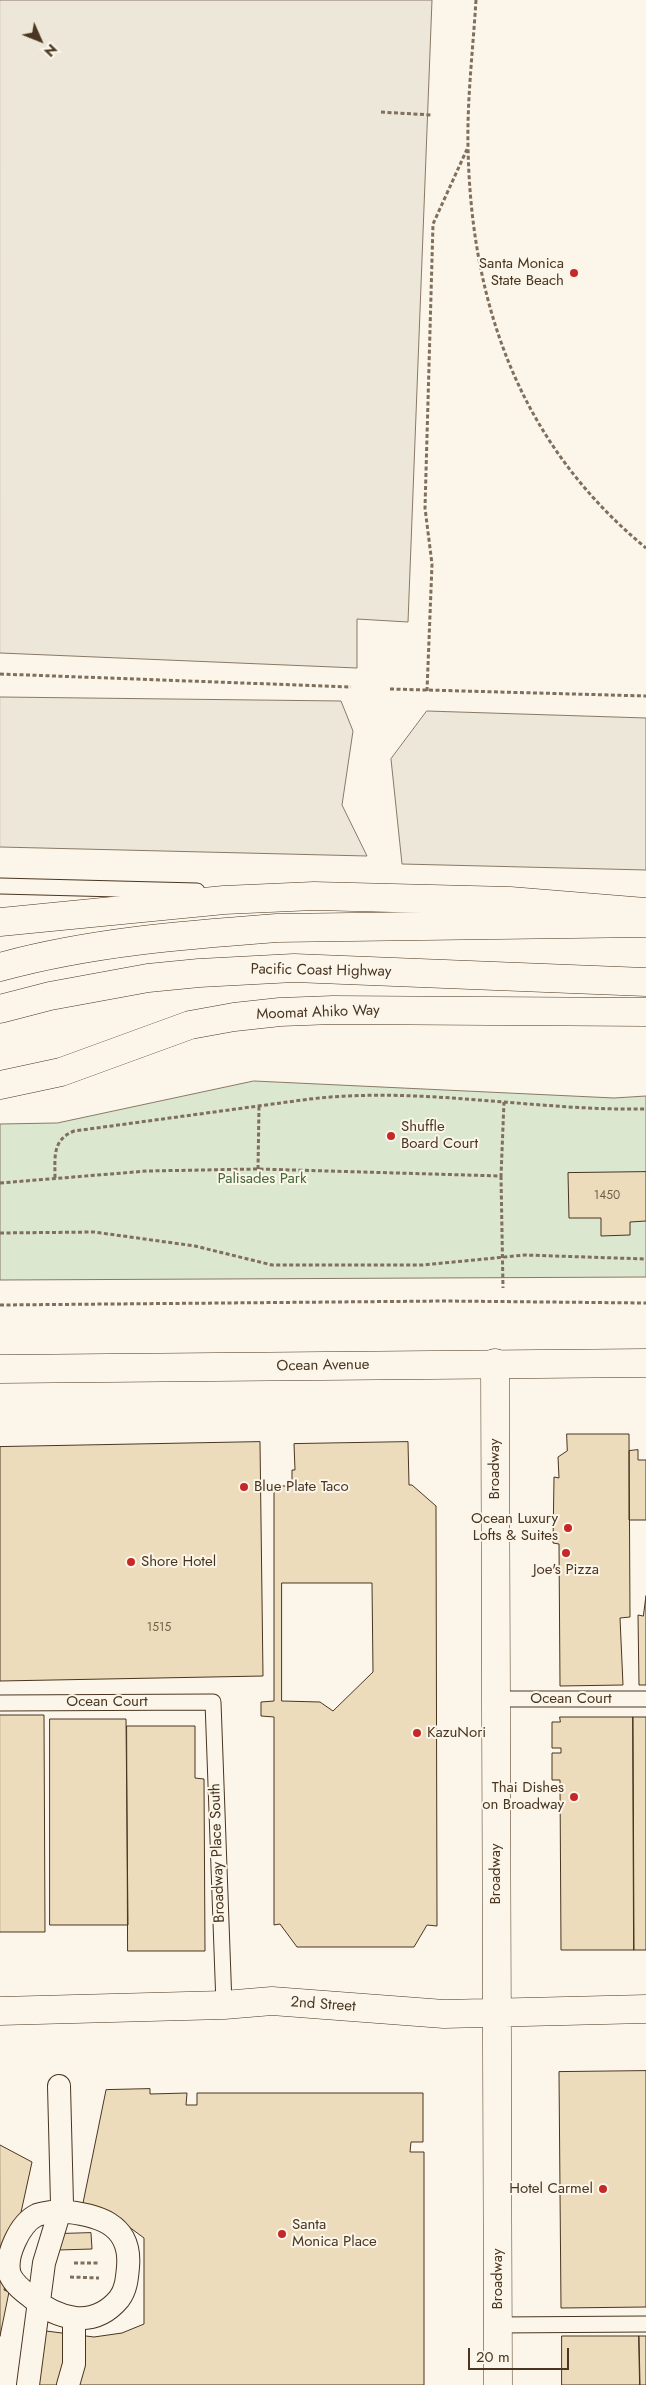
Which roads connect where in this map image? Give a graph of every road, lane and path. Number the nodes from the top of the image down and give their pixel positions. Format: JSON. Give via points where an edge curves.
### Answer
{"nodes":[{"id":1,"x":476,"y":0,"type":"edge"},
{"id":2,"x":381,"y":112,"type":"dead end"},
{"id":3,"x":431,"y":115,"type":"dead end"},
{"id":4,"x":468,"y":146,"type":"junction"},
{"id":5,"x":646,"y":548,"type":"edge"},
{"id":6,"x":0,"y":674,"type":"edge"},
{"id":7,"x":351,"y":687,"type":"dead end"},
{"id":8,"x":390,"y":689,"type":"dead end"},
{"id":9,"x":427,"y":691,"type":"junction"},
{"id":10,"x":646,"y":696,"type":"edge"},
{"id":11,"x":0,"y":886,"type":"edge"},
{"id":12,"x":314,"y":896,"type":"junction"},
{"id":13,"x":646,"y":912,"type":"edge"},
{"id":14,"x":0,"y":922,"type":"edge"},
{"id":15,"x":646,"y":923,"type":"edge"},
{"id":16,"x":0,"y":968,"type":"edge"},
{"id":17,"x":646,"y":982,"type":"edge"},
{"id":18,"x":0,"y":1009,"type":"edge"},
{"id":19,"x":646,"y":1012,"type":"edge"},
{"id":20,"x":0,"y":1086,"type":"edge"},
{"id":21,"x":504,"y":1102,"type":"junction"},
{"id":22,"x":259,"y":1106,"type":"junction"},
{"id":23,"x":646,"y":1109,"type":"edge"},
{"id":24,"x":258,"y":1169,"type":"junction"},
{"id":25,"x":501,"y":1176,"type":"junction"},
{"id":26,"x":55,"y":1178,"type":"junction"},
{"id":27,"x":0,"y":1183,"type":"edge"},
{"id":28,"x":0,"y":1233,"type":"edge"},
{"id":29,"x":502,"y":1257,"type":"junction"},
{"id":30,"x":646,"y":1259,"type":"edge"},
{"id":31,"x":504,"y":1288,"type":"dead end"},
{"id":32,"x":646,"y":1303,"type":"edge"},
{"id":33,"x":0,"y":1306,"type":"edge"},
{"id":34,"x":646,"y":1363,"type":"edge"},
{"id":35,"x":494,"y":1364,"type":"junction"},
{"id":36,"x":0,"y":1369,"type":"edge"},
{"id":37,"x":496,"y":1699,"type":"junction"},
{"id":38,"x":646,"y":1700,"type":"edge"},
{"id":39,"x":213,"y":1702,"type":"joint"},
{"id":40,"x":0,"y":1703,"type":"edge"},
{"id":41,"x":224,"y":2005,"type":"junction"},
{"id":42,"x":646,"y":2009,"type":"edge"},
{"id":43,"x":0,"y":2011,"type":"edge"},
{"id":44,"x":497,"y":2014,"type":"junction"},
{"id":45,"x":59,"y":2086,"type":"dead end"},
{"id":46,"x":44,"y":2270,"type":"junction"},
{"id":47,"x":128,"y":2271,"type":"junction"},
{"id":48,"x":74,"y":2318,"type":"junction"},
{"id":49,"x":646,"y":2324,"type":"edge"},
{"id":50,"x":498,"y":2325,"type":"junction"},
{"id":51,"x":28,"y":2385,"type":"edge"},
{"id":52,"x":68,"y":2385,"type":"edge"},
{"id":53,"x":498,"y":2385,"type":"edge"}],
"edges":[{"from":1,"to":4,"type":"path"},
{"from":2,"to":3,"type":"path"},
{"from":4,"to":5,"type":"path","via":[[473,232],[486,298],[503,351],[555,450],[591,496]]},
{"from":4,"to":9,"type":"path","via":[[433,224],[425,508],[432,564]]},
{"from":6,"to":7,"type":"path"},
{"from":8,"to":9,"type":"path"},
{"from":9,"to":10,"type":"path"},
{"from":11,"to":12,"type":"lane"},
{"from":12,"to":13,"type":"main road","via":[[510,901]]},
{"from":12,"to":14,"type":"main road","via":[[214,901]]},
{"from":15,"to":16,"type":"main road","via":[[278,928],[131,941]]},
{"from":17,"to":18,"type":"main road","name":"Pacific Coast Highway","via":[[294,968],[148,978]]},
{"from":19,"to":20,"type":"main road","name":"Moomat Ahiko Way","via":[[333,1010],[234,1017],[190,1025],[61,1072]]},
{"from":21,"to":22,"type":"path","via":[[340,1096]]},
{"from":21,"to":23,"type":"path"},
{"from":21,"to":25,"type":"path"},
{"from":22,"to":24,"type":"path"},
{"from":22,"to":26,"type":"path","via":[[74,1132],[66,1135],[56,1147]]},
{"from":24,"to":25,"type":"path"},
{"from":24,"to":26,"type":"path","via":[[147,1171]]},
{"from":25,"to":29,"type":"path"},
{"from":26,"to":27,"type":"path"},
{"from":28,"to":29,"type":"path","via":[[94,1232],[195,1246],[272,1265],[423,1265]]},
{"from":29,"to":30,"type":"path"},
{"from":29,"to":31,"type":"path"},
{"from":32,"to":33,"type":"path"},
{"from":34,"to":35,"type":"main road","name":"Ocean Avenue"},
{"from":35,"to":36,"type":"main road","name":"Ocean Avenue"},
{"from":35,"to":37,"type":"main road","name":"Broadway"},
{"from":37,"to":38,"type":"lane","name":"Ocean Court"},
{"from":37,"to":44,"type":"main road","name":"Broadway"},
{"from":39,"to":40,"type":"lane","name":"Ocean Court"},
{"from":39,"to":41,"type":"lane","name":"Broadway Place South"},
{"from":41,"to":43,"type":"main road","name":"2nd Street"},
{"from":41,"to":44,"type":"main road","name":"2nd Street","via":[[272,2001],[444,2014]]},
{"from":42,"to":44,"type":"main road","name":"2nd Street"},
{"from":44,"to":50,"type":"main road","name":"Broadway"},
{"from":45,"to":46,"type":"street","via":[[62,2204]]},
{"from":46,"to":47,"type":"path"},
{"from":46,"to":47,"type":"path"},
{"from":46,"to":51,"type":"street"},
{"from":47,"to":48,"type":"street","via":[[124,2292],[116,2303],[99,2314]]},
{"from":47,"to":48,"type":"street","via":[[126,2239],[107,2222],[87,2213],[59,2211],[36,2216],[19,2233],[9,2255],[10,2275],[20,2289],[37,2303],[55,2314]]},
{"from":48,"to":52,"type":"street","via":[[74,2364]]},
{"from":49,"to":50,"type":"lane"},
{"from":50,"to":53,"type":"main road","name":"Broadway"}]}
